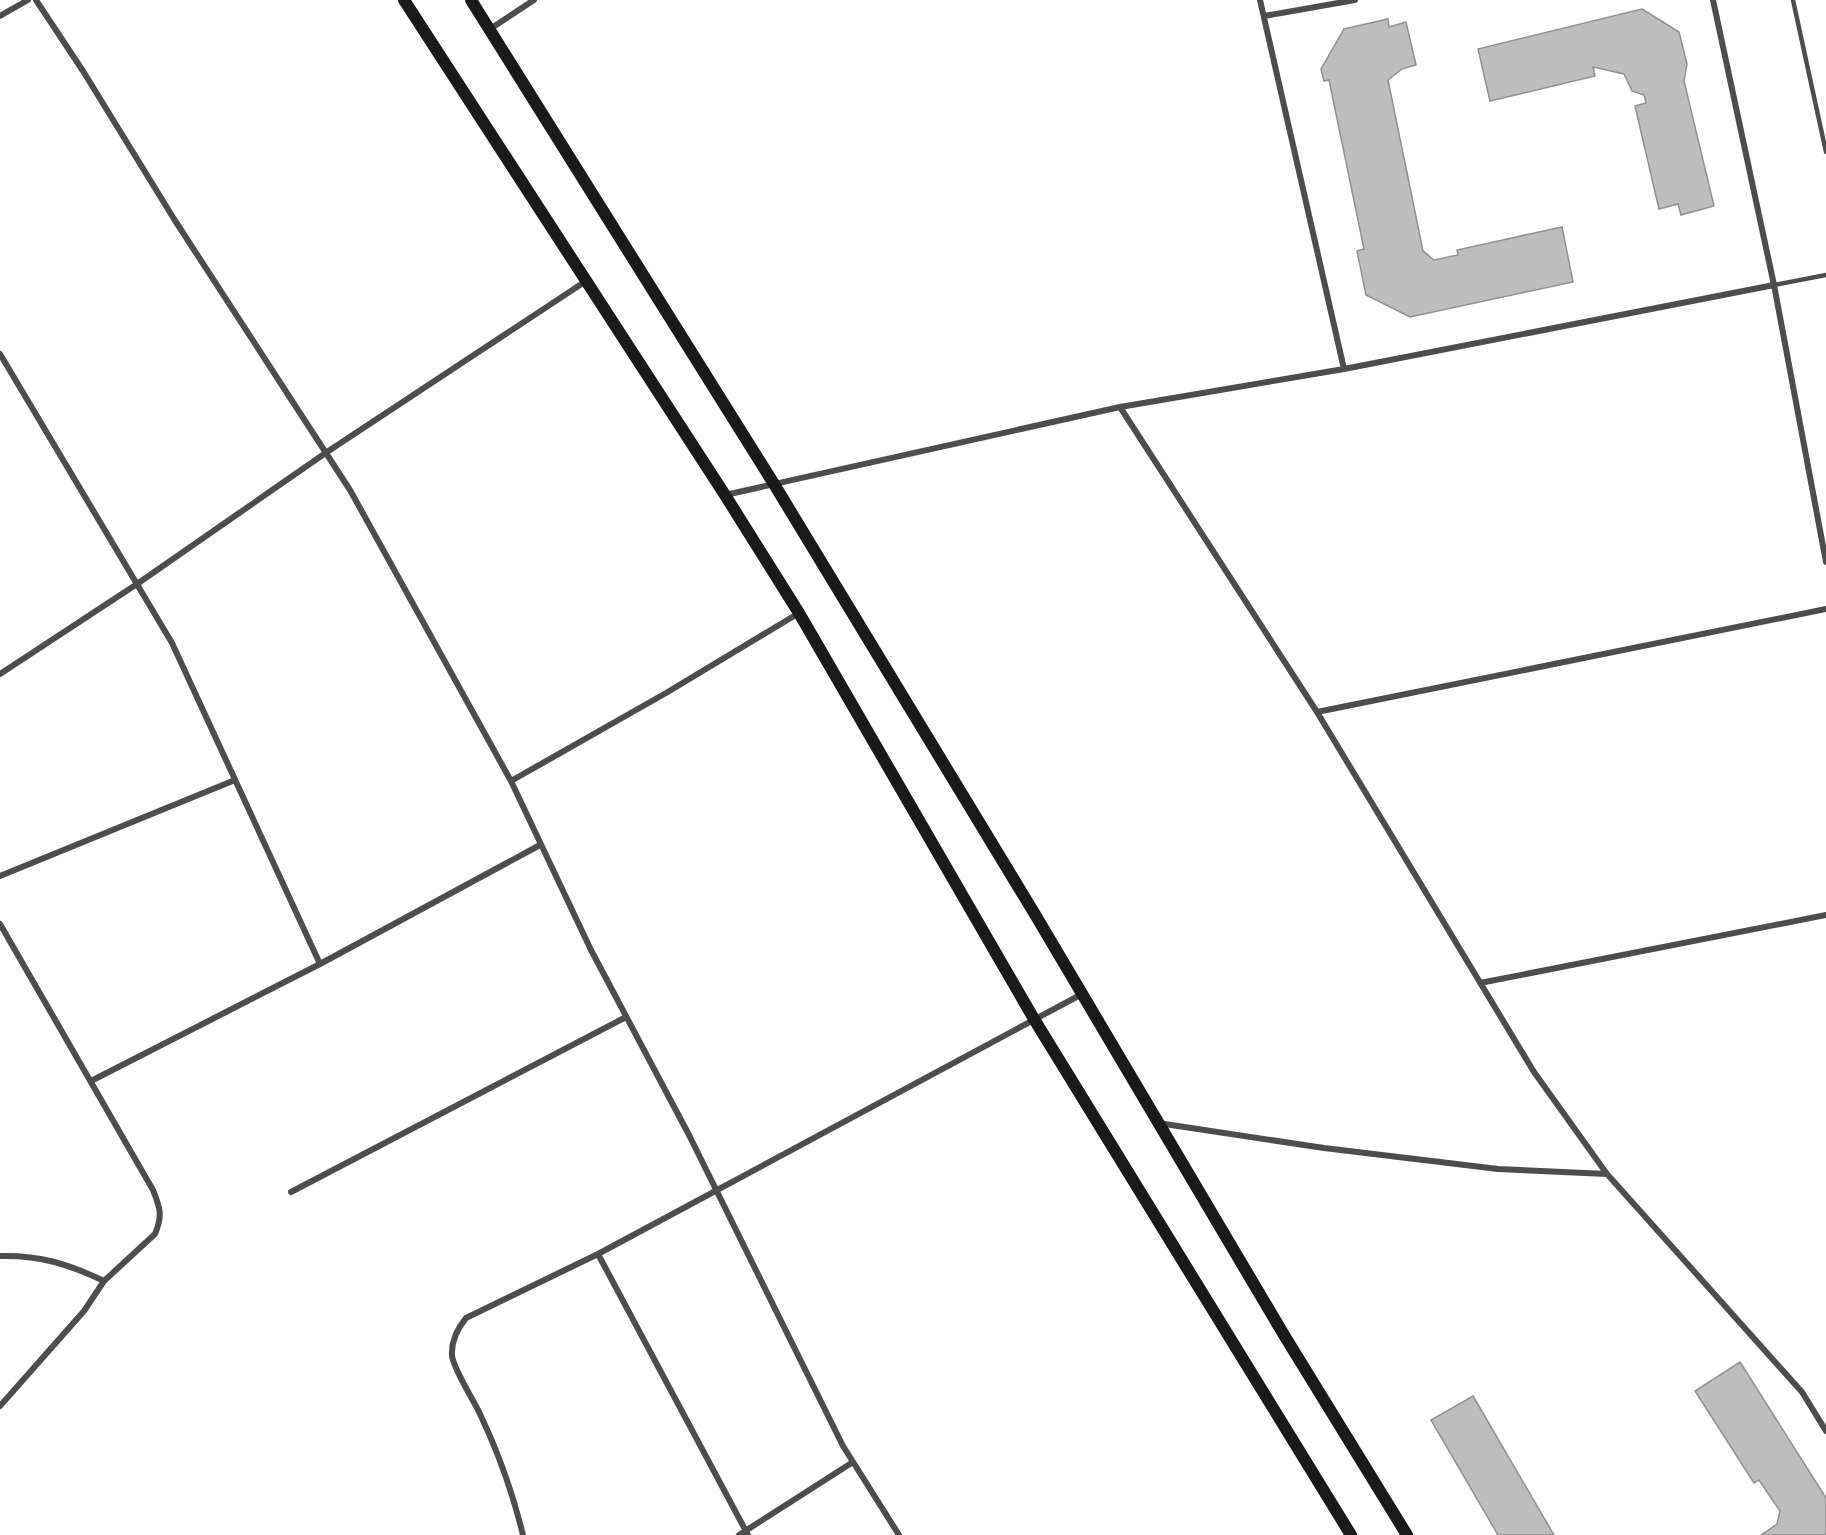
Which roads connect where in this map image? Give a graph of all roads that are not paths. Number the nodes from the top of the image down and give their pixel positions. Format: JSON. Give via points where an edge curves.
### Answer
{"nodes":[{"id":1,"x":28,"y":0,"type":"edge"},
{"id":2,"x":36,"y":0,"type":"edge"},
{"id":3,"x":404,"y":0,"type":"edge"},
{"id":4,"x":471,"y":0,"type":"edge"},
{"id":5,"x":534,"y":0,"type":"edge"},
{"id":6,"x":1260,"y":0,"type":"edge"},
{"id":7,"x":1355,"y":0,"type":"edge"},
{"id":8,"x":1713,"y":0,"type":"edge"},
{"id":9,"x":1793,"y":0,"type":"edge"},
{"id":10,"x":0,"y":16,"type":"edge"},
{"id":11,"x":1264,"y":16,"type":"junction"},
{"id":12,"x":489,"y":30,"type":"junction"},
{"id":13,"x":1826,"y":152,"type":"edge"},
{"id":14,"x":1826,"y":275,"type":"edge"},
{"id":15,"x":586,"y":282,"type":"junction"},
{"id":16,"x":1774,"y":285,"type":"junction"},
{"id":17,"x":0,"y":354,"type":"edge"},
{"id":18,"x":1344,"y":369,"type":"junction"},
{"id":19,"x":1120,"y":407,"type":"junction"},
{"id":20,"x":327,"y":452,"type":"junction"},
{"id":21,"x":774,"y":484,"type":"junction"},
{"id":22,"x":725,"y":495,"type":"junction"},
{"id":23,"x":1826,"y":562,"type":"edge"},
{"id":24,"x":137,"y":584,"type":"junction"},
{"id":25,"x":1826,"y":609,"type":"edge"},
{"id":26,"x":799,"y":613,"type":"junction"},
{"id":27,"x":0,"y":674,"type":"edge"},
{"id":28,"x":1317,"y":712,"type":"junction"},
{"id":29,"x":235,"y":780,"type":"junction"},
{"id":30,"x":511,"y":781,"type":"junction"},
{"id":31,"x":540,"y":845,"type":"junction"},
{"id":32,"x":0,"y":876,"type":"edge"},
{"id":33,"x":1826,"y":915,"type":"edge"},
{"id":34,"x":0,"y":924,"type":"edge"},
{"id":35,"x":320,"y":964,"type":"junction"},
{"id":36,"x":1480,"y":983,"type":"junction"},
{"id":37,"x":1082,"y":994,"type":"junction"},
{"id":38,"x":626,"y":1017,"type":"junction"},
{"id":39,"x":1034,"y":1019,"type":"junction"},
{"id":40,"x":91,"y":1081,"type":"junction"},
{"id":41,"x":1157,"y":1123,"type":"junction"},
{"id":42,"x":1607,"y":1174,"type":"junction"},
{"id":43,"x":716,"y":1189,"type":"junction"},
{"id":44,"x":291,"y":1192,"type":"dead end"},
{"id":45,"x":598,"y":1254,"type":"junction"},
{"id":46,"x":0,"y":1256,"type":"edge"},
{"id":47,"x":104,"y":1281,"type":"junction"},
{"id":48,"x":0,"y":1406,"type":"edge"},
{"id":49,"x":1826,"y":1431,"type":"edge"},
{"id":50,"x":853,"y":1462,"type":"junction"},
{"id":51,"x":744,"y":1534,"type":"edge"},
{"id":52,"x":523,"y":1535,"type":"edge"},
{"id":53,"x":898,"y":1535,"type":"edge"},
{"id":54,"x":1351,"y":1535,"type":"edge"},
{"id":55,"x":1407,"y":1535,"type":"edge"}],
"edges":[{"from":1,"to":10,"type":"street"},
{"from":2,"to":20,"type":"street"},
{"from":3,"to":15,"type":"main road"},
{"from":4,"to":12,"type":"main road"},
{"from":5,"to":12,"type":"street"},
{"from":6,"to":11,"type":"street"},
{"from":7,"to":11,"type":"street"},
{"from":8,"to":16,"type":"street"},
{"from":9,"to":13,"type":"lane"},
{"from":11,"to":18,"type":"street"},
{"from":12,"to":21,"type":"main road"},
{"from":14,"to":16,"type":"lane"},
{"from":15,"to":20,"type":"street"},
{"from":15,"to":22,"type":"main road"},
{"from":16,"to":18,"type":"street"},
{"from":16,"to":23,"type":"street"},
{"from":17,"to":24,"type":"street"},
{"from":18,"to":19,"type":"street"},
{"from":19,"to":21,"type":"street"},
{"from":19,"to":28,"type":"street"},
{"from":20,"to":24,"type":"street"},
{"from":20,"to":30,"type":"street"},
{"from":21,"to":22,"type":"street"},
{"from":21,"to":37,"type":"main road"},
{"from":22,"to":26,"type":"main road"},
{"from":24,"to":27,"type":"street"},
{"from":24,"to":29,"type":"street","via":[[172,643]]},
{"from":25,"to":28,"type":"street"},
{"from":26,"to":30,"type":"street"},
{"from":26,"to":39,"type":"main road"},
{"from":28,"to":36,"type":"street"},
{"from":29,"to":32,"type":"street"},
{"from":29,"to":35,"type":"street"},
{"from":30,"to":31,"type":"street"},
{"from":31,"to":35,"type":"street"},
{"from":31,"to":38,"type":"street"},
{"from":33,"to":36,"type":"street"},
{"from":34,"to":40,"type":"street"},
{"from":35,"to":40,"type":"street"},
{"from":36,"to":42,"type":"street","via":[[1534,1072]]},
{"from":37,"to":39,"type":"street"},
{"from":37,"to":41,"type":"main road"},
{"from":38,"to":43,"type":"street"},
{"from":38,"to":44,"type":"street"},
{"from":39,"to":43,"type":"street"},
{"from":39,"to":54,"type":"main road"},
{"from":40,"to":47,"type":"street","via":[[161,1210],[155,1234]]},
{"from":41,"to":42,"type":"street","via":[[1498,1169]]},
{"from":41,"to":55,"type":"main road"},
{"from":42,"to":49,"type":"street","via":[[1802,1392]]},
{"from":43,"to":45,"type":"street"},
{"from":43,"to":50,"type":"street"},
{"from":45,"to":51,"type":"street"},
{"from":45,"to":52,"type":"street","via":[[466,1318],[458,1327],[452,1346],[453,1359],[481,1415],[516,1506]]},
{"from":46,"to":47,"type":"street","via":[[52,1260]]},
{"from":47,"to":48,"type":"street","via":[[84,1311]]},
{"from":50,"to":51,"type":"street"},
{"from":50,"to":53,"type":"street"}]}
